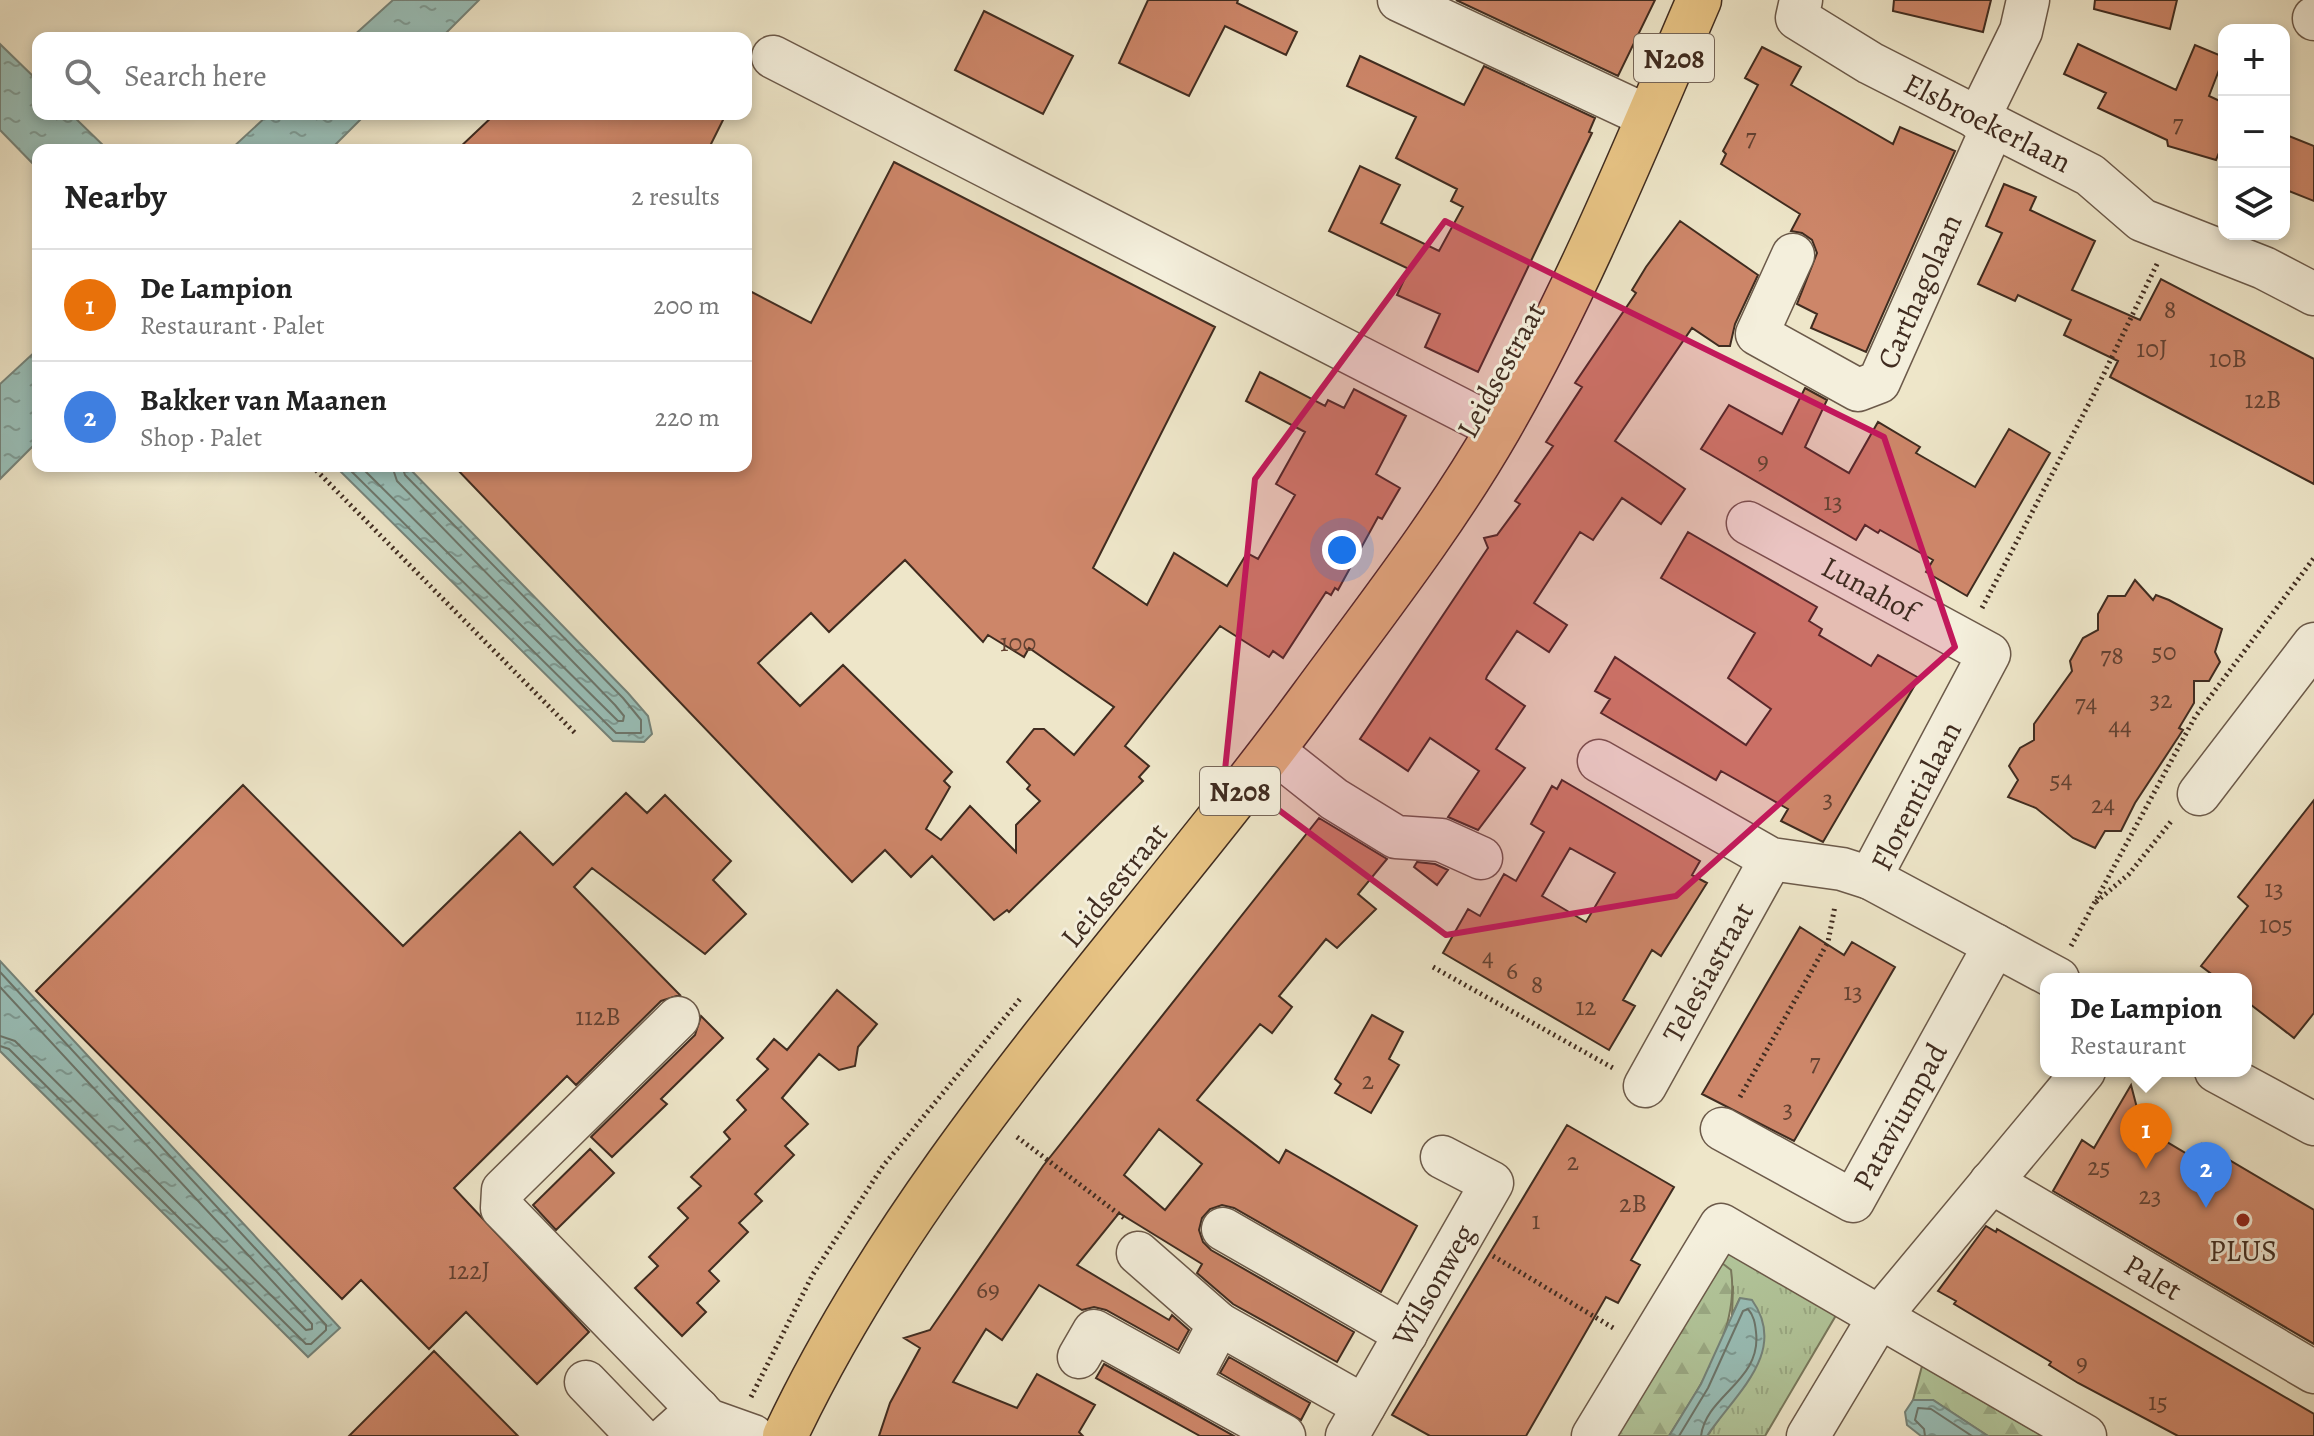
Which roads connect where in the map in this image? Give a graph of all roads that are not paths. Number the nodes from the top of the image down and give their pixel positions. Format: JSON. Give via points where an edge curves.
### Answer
{"nodes":[{"id":1,"x":1399,"y":0,"type":"edge"},
{"id":2,"x":1699,"y":0,"type":"edge"},
{"id":3,"x":2028,"y":0,"type":"edge"},
{"id":4,"x":1799,"y":9,"type":"edge"},
{"id":5,"x":773,"y":57,"type":"dead end"},
{"id":6,"x":1649,"y":117,"type":"junction"},
{"id":7,"x":1985,"y":123,"type":"junction"},
{"id":8,"x":1793,"y":255,"type":"dead end"},
{"id":9,"x":2314,"y":294,"type":"edge"},
{"id":10,"x":1499,"y":429,"type":"junction"},
{"id":11,"x":1748,"y":523,"type":"dead end"},
{"id":12,"x":2314,"y":644,"type":"edge"},
{"id":13,"x":1989,"y":654,"type":"joint"},
{"id":14,"x":1272,"y":750,"type":"junction"},
{"id":15,"x":1599,"y":761,"type":"dead end"},
{"id":16,"x":2199,"y":794,"type":"road end"},
{"id":17,"x":1481,"y":858,"type":"dead end"},
{"id":18,"x":1771,"y":859,"type":"junction"},
{"id":19,"x":1870,"y":878,"type":"junction"},
{"id":20,"x":1995,"y":945,"type":"junction"},
{"id":21,"x":2047,"y":973,"type":"edge"},
{"id":22,"x":678,"y":1018,"type":"dead end"},
{"id":23,"x":2079,"y":1077,"type":"edge"},
{"id":24,"x":2227,"y":1077,"type":"edge"},
{"id":25,"x":1645,"y":1086,"type":"road end"},
{"id":26,"x":2314,"y":1124,"type":"edge"},
{"id":27,"x":1722,"y":1129,"type":"dead end"},
{"id":28,"x":1442,"y":1157,"type":"dead end"},
{"id":29,"x":1991,"y":1182,"type":"junction"},
{"id":30,"x":1223,"y":1229,"type":"dead end"},
{"id":31,"x":1138,"y":1253,"type":"road end"},
{"id":32,"x":1880,"y":1316,"type":"junction"},
{"id":33,"x":1219,"y":1324,"type":"junction"},
{"id":34,"x":1406,"y":1334,"type":"junction"},
{"id":35,"x":1079,"y":1357,"type":"dead end"},
{"id":36,"x":2314,"y":1372,"type":"edge"},
{"id":37,"x":586,"y":1382,"type":"dead end"},
{"id":38,"x":1188,"y":1383,"type":"junction"},
{"id":39,"x":1355,"y":1421,"type":"edge"},
{"id":40,"x":683,"y":1422,"type":"edge"},
{"id":41,"x":744,"y":1434,"type":"edge"},
{"id":42,"x":638,"y":1436,"type":"edge"},
{"id":43,"x":785,"y":1436,"type":"edge"},
{"id":44,"x":1284,"y":1436,"type":"edge"},
{"id":45,"x":1593,"y":1436,"type":"edge"},
{"id":46,"x":1808,"y":1436,"type":"edge"},
{"id":47,"x":2085,"y":1436,"type":"edge"}],
"edges":[{"from":1,"to":6,"type":"street"},
{"from":2,"to":6,"type":"main road","name":"Leidsestraat","number":"N208"},
{"from":3,"to":7,"type":"street"},
{"from":4,"to":7,"type":"street","name":"Elsbroekerlaan","via":[[1870,63]]},
{"from":5,"to":10,"type":"street"},
{"from":6,"to":10,"type":"main road","name":"Leidsestraat","number":"N208"},
{"from":7,"to":8,"type":"street","name":"Carthagolaan","via":[[1879,382],[1858,390],[1757,334]]},
{"from":7,"to":9,"type":"street","name":"Elsbroekerlaan","via":[[2090,175],[2142,220],[2264,268]]},
{"from":10,"to":14,"type":"main road","name":"Leidsestraat","number":"N208"},
{"from":11,"to":13,"type":"street","name":"Lunahof"},
{"from":12,"to":16,"type":"street"},
{"from":13,"to":19,"type":"street","name":"Florentialaan"},
{"from":14,"to":17,"type":"street","via":[[1334,799],[1396,837],[1441,840]]},
{"from":14,"to":43,"type":"main road","name":"Leidsestraat","number":"N208","via":[[939,1173],[855,1302]]},
{"from":15,"to":18,"type":"street"},
{"from":18,"to":19,"type":"street"},
{"from":18,"to":25,"type":"street","name":"Telesiastraat"},
{"from":19,"to":20,"type":"street","name":"Florentialaan"},
{"from":20,"to":21,"type":"street","name":"Florentialaan"},
{"from":20,"to":27,"type":"street","name":"Pataviumpad","via":[[1853,1201]]},
{"from":22,"to":40,"type":"street","via":[[503,1190],[501,1199],[502,1208]]},
{"from":23,"to":29,"type":"street"},
{"from":24,"to":26,"type":"street"},
{"from":28,"to":34,"type":"street","name":"Wilsonweg","via":[[1492,1183]]},
{"from":29,"to":32,"type":"street"},
{"from":29,"to":36,"type":"street","name":"Palet"},
{"from":30,"to":34,"type":"street"},
{"from":31,"to":33,"type":"street"},
{"from":32,"to":45,"type":"street","via":[[1721,1225]]},
{"from":32,"to":46,"type":"street"},
{"from":32,"to":47,"type":"street"},
{"from":33,"to":38,"type":"street"},
{"from":33,"to":39,"type":"street"},
{"from":34,"to":39,"type":"street","name":"Wilsonweg"},
{"from":35,"to":38,"type":"street","via":[[1094,1331]]},
{"from":37,"to":42,"type":"street"},
{"from":38,"to":44,"type":"street"},
{"from":40,"to":41,"type":"street","via":[[708,1420]]}]}
